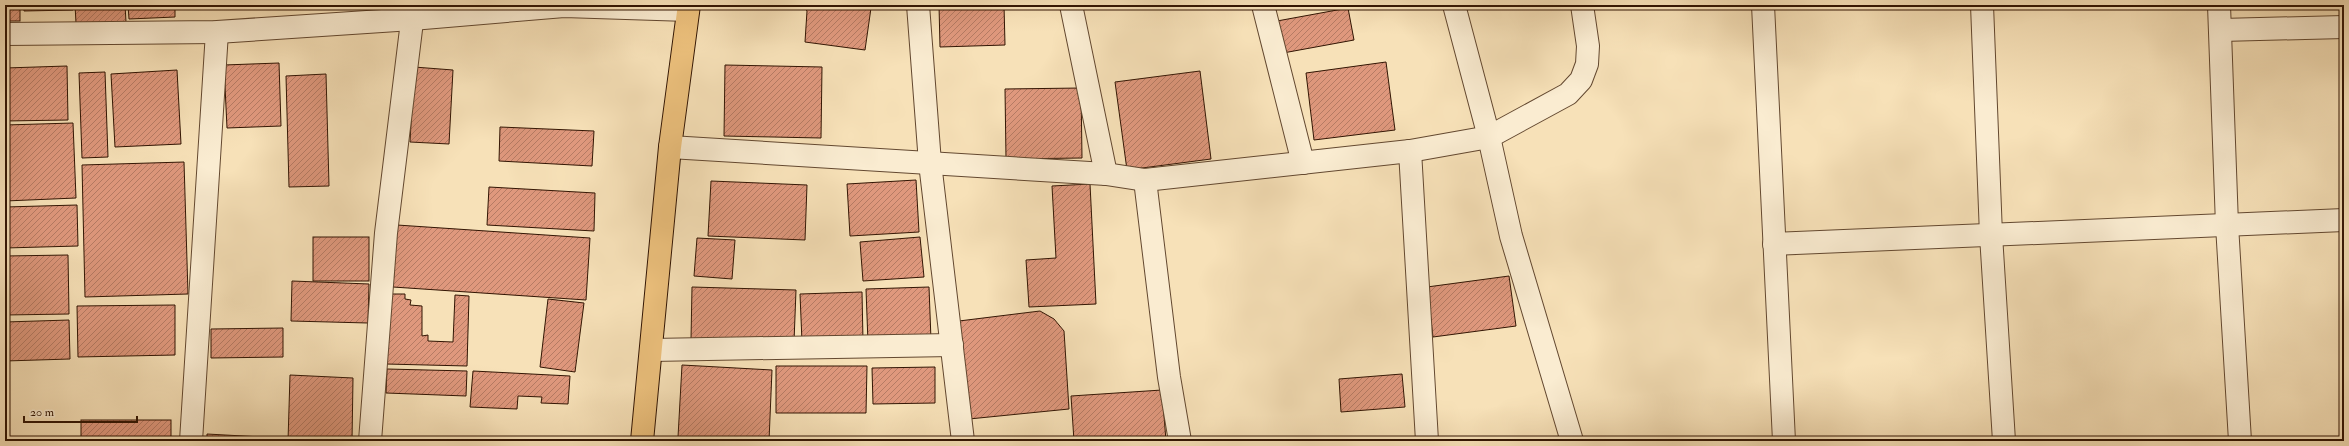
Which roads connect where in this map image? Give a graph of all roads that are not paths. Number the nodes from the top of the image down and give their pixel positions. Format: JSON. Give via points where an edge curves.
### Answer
{"nodes":[{"id":1,"x":918,"y":5,"type":"edge"},
{"id":2,"x":1071,"y":5,"type":"edge"},
{"id":3,"x":1263,"y":5,"type":"edge"},
{"id":4,"x":1454,"y":5,"type":"edge"},
{"id":5,"x":1582,"y":5,"type":"edge"},
{"id":6,"x":1763,"y":5,"type":"edge"},
{"id":7,"x":1982,"y":5,"type":"edge"},
{"id":8,"x":2219,"y":5,"type":"edge"},
{"id":9,"x":689,"y":8,"type":"edge"},
{"id":10,"x":413,"y":12,"type":"edge"},
{"id":11,"x":2344,"y":27,"type":"edge"},
{"id":12,"x":2220,"y":30,"type":"junction"},
{"id":13,"x":217,"y":32,"type":"junction"},
{"id":14,"x":5,"y":34,"type":"edge"},
{"id":15,"x":1489,"y":137,"type":"junction"},
{"id":16,"x":670,"y":147,"type":"junction"},
{"id":17,"x":1410,"y":151,"type":"junction"},
{"id":18,"x":930,"y":163,"type":"junction"},
{"id":19,"x":1303,"y":163,"type":"junction"},
{"id":20,"x":1106,"y":174,"type":"junction"},
{"id":21,"x":1145,"y":180,"type":"junction"},
{"id":22,"x":2344,"y":220,"type":"edge"},
{"id":23,"x":2227,"y":225,"type":"junction"},
{"id":24,"x":1991,"y":235,"type":"junction"},
{"id":25,"x":1774,"y":244,"type":"junction"},
{"id":26,"x":952,"y":345,"type":"junction"},
{"id":27,"x":651,"y":350,"type":"junction"},
{"id":28,"x":191,"y":441,"type":"edge"},
{"id":29,"x":370,"y":441,"type":"edge"},
{"id":30,"x":642,"y":441,"type":"edge"},
{"id":31,"x":963,"y":441,"type":"edge"},
{"id":32,"x":1180,"y":441,"type":"edge"},
{"id":33,"x":1427,"y":441,"type":"edge"},
{"id":34,"x":1572,"y":441,"type":"edge"},
{"id":35,"x":1784,"y":441,"type":"edge"},
{"id":36,"x":2004,"y":441,"type":"edge"},
{"id":37,"x":2240,"y":441,"type":"edge"}],
"edges":[{"from":1,"to":18,"type":"street"},
{"from":2,"to":20,"type":"street"},
{"from":3,"to":19,"type":"street"},
{"from":4,"to":15,"type":"street"},
{"from":5,"to":15,"type":"street","via":[[1588,46],[1587,64],[1581,80],[1568,94]]},
{"from":6,"to":25,"type":"street"},
{"from":7,"to":24,"type":"street"},
{"from":8,"to":12,"type":"street"},
{"from":9,"to":10,"type":"street","via":[[564,6]]},
{"from":9,"to":16,"type":"main road"},
{"from":10,"to":13,"type":"street"},
{"from":10,"to":29,"type":"street","via":[[386,233]]},
{"from":11,"to":12,"type":"street"},
{"from":12,"to":23,"type":"street"},
{"from":13,"to":14,"type":"street"},
{"from":13,"to":28,"type":"street"},
{"from":15,"to":17,"type":"street"},
{"from":15,"to":34,"type":"street","via":[[1511,236]]},
{"from":16,"to":18,"type":"street"},
{"from":16,"to":27,"type":"main road"},
{"from":17,"to":19,"type":"street"},
{"from":17,"to":33,"type":"street"},
{"from":18,"to":20,"type":"street"},
{"from":18,"to":26,"type":"street"},
{"from":19,"to":21,"type":"street"},
{"from":20,"to":21,"type":"street"},
{"from":21,"to":32,"type":"street","via":[[1169,377]]},
{"from":22,"to":23,"type":"street"},
{"from":23,"to":24,"type":"street"},
{"from":23,"to":37,"type":"street"},
{"from":24,"to":25,"type":"street"},
{"from":24,"to":36,"type":"street"},
{"from":25,"to":35,"type":"street"},
{"from":26,"to":27,"type":"street"},
{"from":26,"to":31,"type":"street"},
{"from":27,"to":30,"type":"main road"}]}
